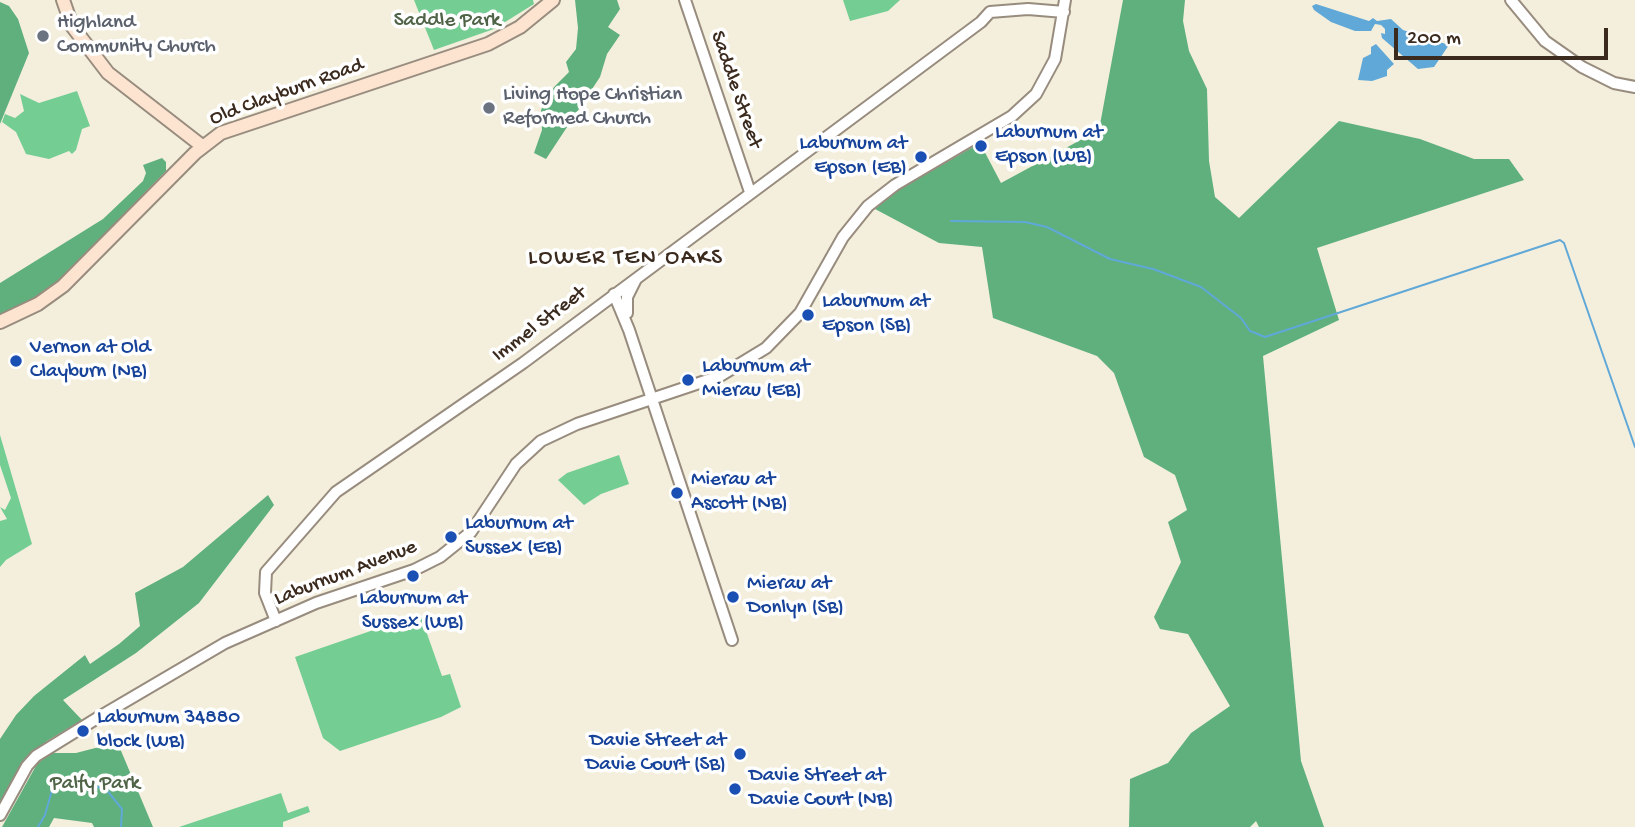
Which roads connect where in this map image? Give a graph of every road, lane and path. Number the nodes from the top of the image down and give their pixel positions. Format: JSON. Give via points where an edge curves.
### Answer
{"nodes":[{"id":1,"x":63,"y":0,"type":"edge"},
{"id":2,"x":553,"y":0,"type":"edge"},
{"id":3,"x":685,"y":0,"type":"edge"},
{"id":4,"x":1065,"y":0,"type":"edge"},
{"id":5,"x":1511,"y":0,"type":"edge"},
{"id":6,"x":990,"y":6,"type":"edge"},
{"id":7,"x":1064,"y":12,"type":"junction"},
{"id":8,"x":1635,"y":88,"type":"edge"},
{"id":9,"x":202,"y":146,"type":"junction"},
{"id":10,"x":750,"y":192,"type":"junction"},
{"id":11,"x":637,"y":277,"type":"junction"},
{"id":12,"x":614,"y":294,"type":"junction"},
{"id":13,"x":0,"y":322,"type":"edge"},
{"id":14,"x":629,"y":330,"type":"junction"},
{"id":15,"x":653,"y":399,"type":"junction"},
{"id":16,"x":276,"y":621,"type":"junction"},
{"id":17,"x":732,"y":640,"type":"dead end"},
{"id":18,"x":0,"y":815,"type":"edge"}],
"edges":[{"from":1,"to":9,"type":"main road","via":[[72,26],[108,73]]},
{"from":2,"to":9,"type":"main road","name":"Old Clayburn Road","via":[[520,27],[488,44],[221,133]]},
{"from":3,"to":10,"type":"street","name":"Saddle Street"},
{"from":4,"to":7,"type":"street","name":"Laburnum Avenue"},
{"from":5,"to":8,"type":"street","via":[[1545,41],[1582,67]]},
{"from":6,"to":7,"type":"street","name":"Immel Street"},
{"from":6,"to":10,"type":"street","name":"Immel Street","via":[[981,22]]},
{"from":7,"to":15,"type":"street","name":"Laburnum Avenue","via":[[1055,59],[1030,100],[1004,122],[895,185],[868,206],[836,248],[805,307],[779,338],[731,371]]},
{"from":9,"to":13,"type":"main road","name":"Old Clayburn Road","via":[[63,286]]},
{"from":10,"to":11,"type":"street","name":"Immel Street"},
{"from":11,"to":12,"type":"street","name":"Immel Street"},
{"from":11,"to":14,"type":"street","via":[[626,306]]},
{"from":12,"to":14,"type":"street"},
{"from":12,"to":16,"type":"street","name":"Immel Street","via":[[326,501],[266,572],[265,593]]},
{"from":14,"to":15,"type":"street"},
{"from":15,"to":16,"type":"street","name":"Laburnum Avenue","via":[[560,430],[531,449],[508,475],[479,522],[440,557]]},
{"from":15,"to":17,"type":"street"},
{"from":16,"to":18,"type":"street","name":"Laburnum Avenue","via":[[225,643],[36,756]]}]}
